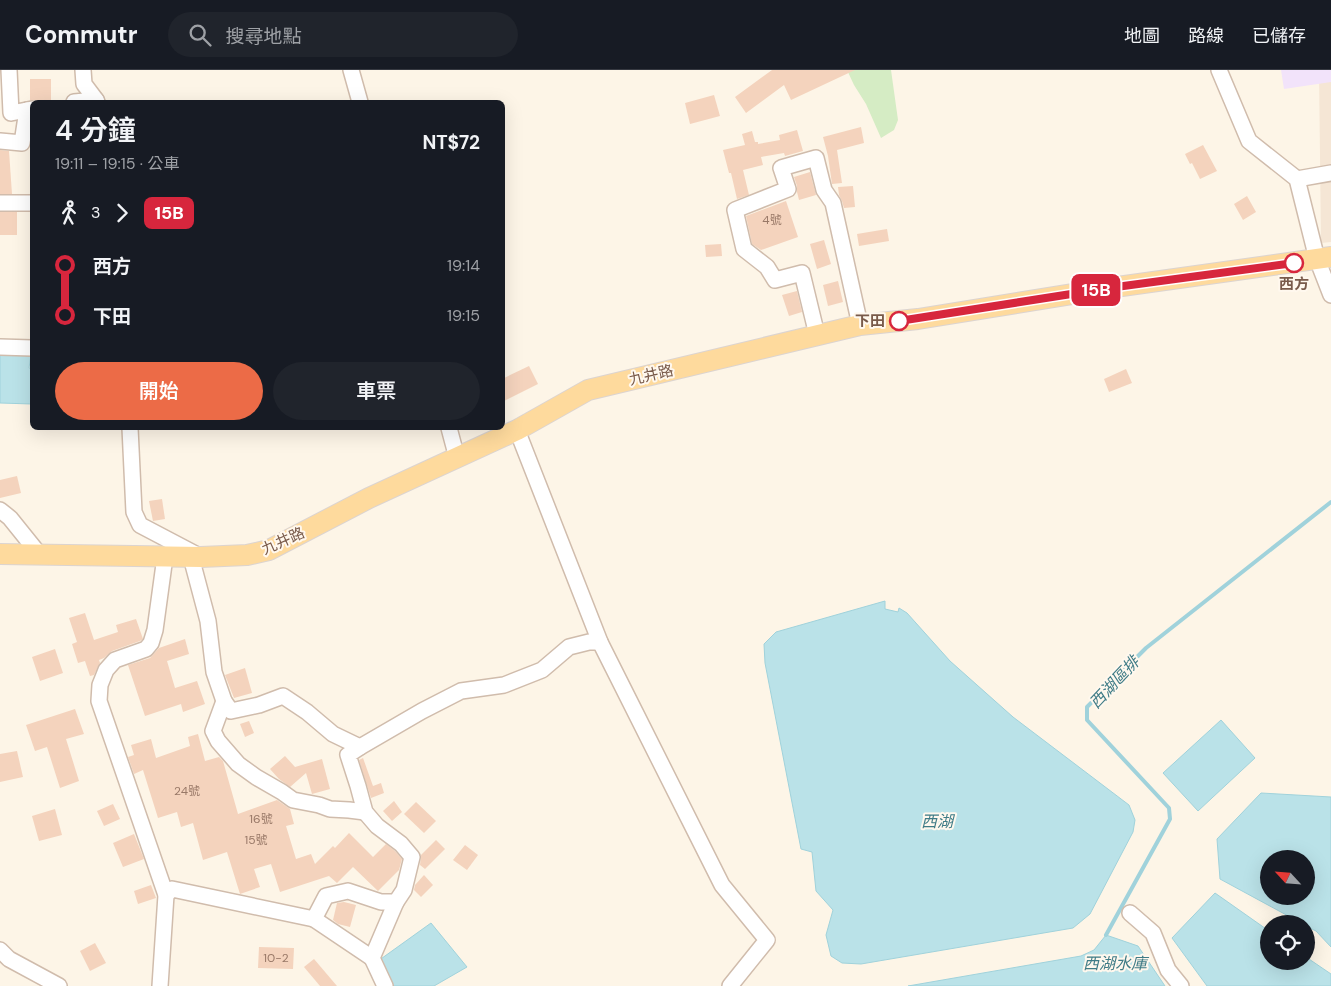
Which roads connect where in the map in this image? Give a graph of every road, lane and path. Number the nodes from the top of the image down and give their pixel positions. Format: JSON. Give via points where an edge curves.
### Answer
{"nodes":[{"id":1,"x":9,"y":70,"type":"edge"},
{"id":2,"x":83,"y":70,"type":"edge"},
{"id":3,"x":351,"y":70,"type":"edge"},
{"id":4,"x":1219,"y":70,"type":"edge"},
{"id":5,"x":95,"y":100,"type":"edge"},
{"id":6,"x":359,"y":100,"type":"edge"},
{"id":7,"x":30,"y":110,"type":"edge"},
{"id":8,"x":0,"y":142,"type":"edge"},
{"id":9,"x":1331,"y":174,"type":"edge"},
{"id":10,"x":1297,"y":179,"type":"junction"},
{"id":11,"x":0,"y":203,"type":"edge"},
{"id":12,"x":30,"y":203,"type":"edge"},
{"id":13,"x":1324,"y":258,"type":"edge"},
{"id":14,"x":1331,"y":294,"type":"edge"},
{"id":15,"x":860,"y":326,"type":"junction"},
{"id":16,"x":817,"y":335,"type":"junction"},
{"id":17,"x":0,"y":347,"type":"edge"},
{"id":18,"x":30,"y":348,"type":"edge"},
{"id":19,"x":130,"y":430,"type":"edge"},
{"id":20,"x":450,"y":430,"type":"edge"},
{"id":21,"x":517,"y":430,"type":"junction"},
{"id":22,"x":457,"y":458,"type":"junction"},
{"id":23,"x":0,"y":510,"type":"edge"},
{"id":24,"x":0,"y":554,"type":"edge"},
{"id":25,"x":39,"y":554,"type":"junction"},
{"id":26,"x":165,"y":557,"type":"junction"},
{"id":27,"x":196,"y":557,"type":"junction"},
{"id":28,"x":600,"y":642,"type":"junction"},
{"id":29,"x":224,"y":701,"type":"junction"},
{"id":30,"x":360,"y":747,"type":"junction"},
{"id":31,"x":365,"y":812,"type":"junction"},
{"id":32,"x":166,"y":895,"type":"junction"},
{"id":33,"x":396,"y":902,"type":"junction"},
{"id":34,"x":1130,"y":913,"type":"dead end"},
{"id":35,"x":314,"y":919,"type":"junction"},
{"id":36,"x":0,"y":950,"type":"edge"},
{"id":37,"x":372,"y":958,"type":"junction"},
{"id":38,"x":59,"y":986,"type":"edge"},
{"id":39,"x":160,"y":986,"type":"edge"},
{"id":40,"x":385,"y":986,"type":"edge"},
{"id":41,"x":730,"y":986,"type":"edge"},
{"id":42,"x":1180,"y":986,"type":"edge"}],
"edges":[{"from":1,"to":7,"type":"street","via":[[11,113]]},
{"from":2,"to":5,"type":"street","via":[[84,84]]},
{"from":3,"to":6,"type":"street"},
{"from":4,"to":10,"type":"street","via":[[1249,141]]},
{"from":7,"to":8,"type":"street","via":[[22,143]]},
{"from":9,"to":10,"type":"street"},
{"from":10,"to":13,"type":"street"},
{"from":11,"to":12,"type":"street"},
{"from":13,"to":14,"type":"street"},
{"from":13,"to":15,"type":"main road","name":"九井路"},
{"from":15,"to":16,"type":"main road","name":"九井路"},
{"from":15,"to":16,"type":"street","via":[[833,202],[824,190],[816,158],[781,168],[788,189],[735,210],[744,249],[767,267],[775,280],[802,273]]},
{"from":16,"to":21,"type":"main road","name":"九井路","via":[[588,390]]},
{"from":17,"to":18,"type":"street"},
{"from":19,"to":27,"type":"street","via":[[134,512],[140,525]]},
{"from":20,"to":22,"type":"street"},
{"from":21,"to":22,"type":"main road","name":"九井路"},
{"from":21,"to":28,"type":"street"},
{"from":22,"to":27,"type":"main road","name":"九井路","via":[[369,498],[269,550],[247,555]]},
{"from":23,"to":25,"type":"street"},
{"from":24,"to":25,"type":"main road","name":"九井路"},
{"from":25,"to":26,"type":"main road","name":"九井路"},
{"from":26,"to":27,"type":"main road","name":"九井路"},
{"from":26,"to":32,"type":"street","via":[[156,630],[151,644],[146,649],[115,660],[106,670],[99,701]]},
{"from":27,"to":29,"type":"street","via":[[214,672]]},
{"from":28,"to":30,"type":"street","via":[[569,647],[542,670],[504,685],[461,692]]},
{"from":28,"to":41,"type":"street","via":[[722,885],[767,940]]},
{"from":29,"to":30,"type":"street","via":[[231,710],[284,696],[333,734]]},
{"from":29,"to":31,"type":"street","via":[[213,731],[238,764],[293,800],[330,809]]},
{"from":30,"to":31,"type":"street","via":[[348,754]]},
{"from":31,"to":33,"type":"street","via":[[412,857],[404,890]]},
{"from":32,"to":35,"type":"street","via":[[172,889]]},
{"from":32,"to":39,"type":"street"},
{"from":33,"to":35,"type":"street","via":[[381,902],[348,890],[326,896]]},
{"from":33,"to":37,"type":"street"},
{"from":34,"to":42,"type":"street","via":[[1153,932],[1168,970]]},
{"from":35,"to":37,"type":"street"},
{"from":36,"to":38,"type":"street","via":[[9,959]]},
{"from":37,"to":40,"type":"street"}]}
